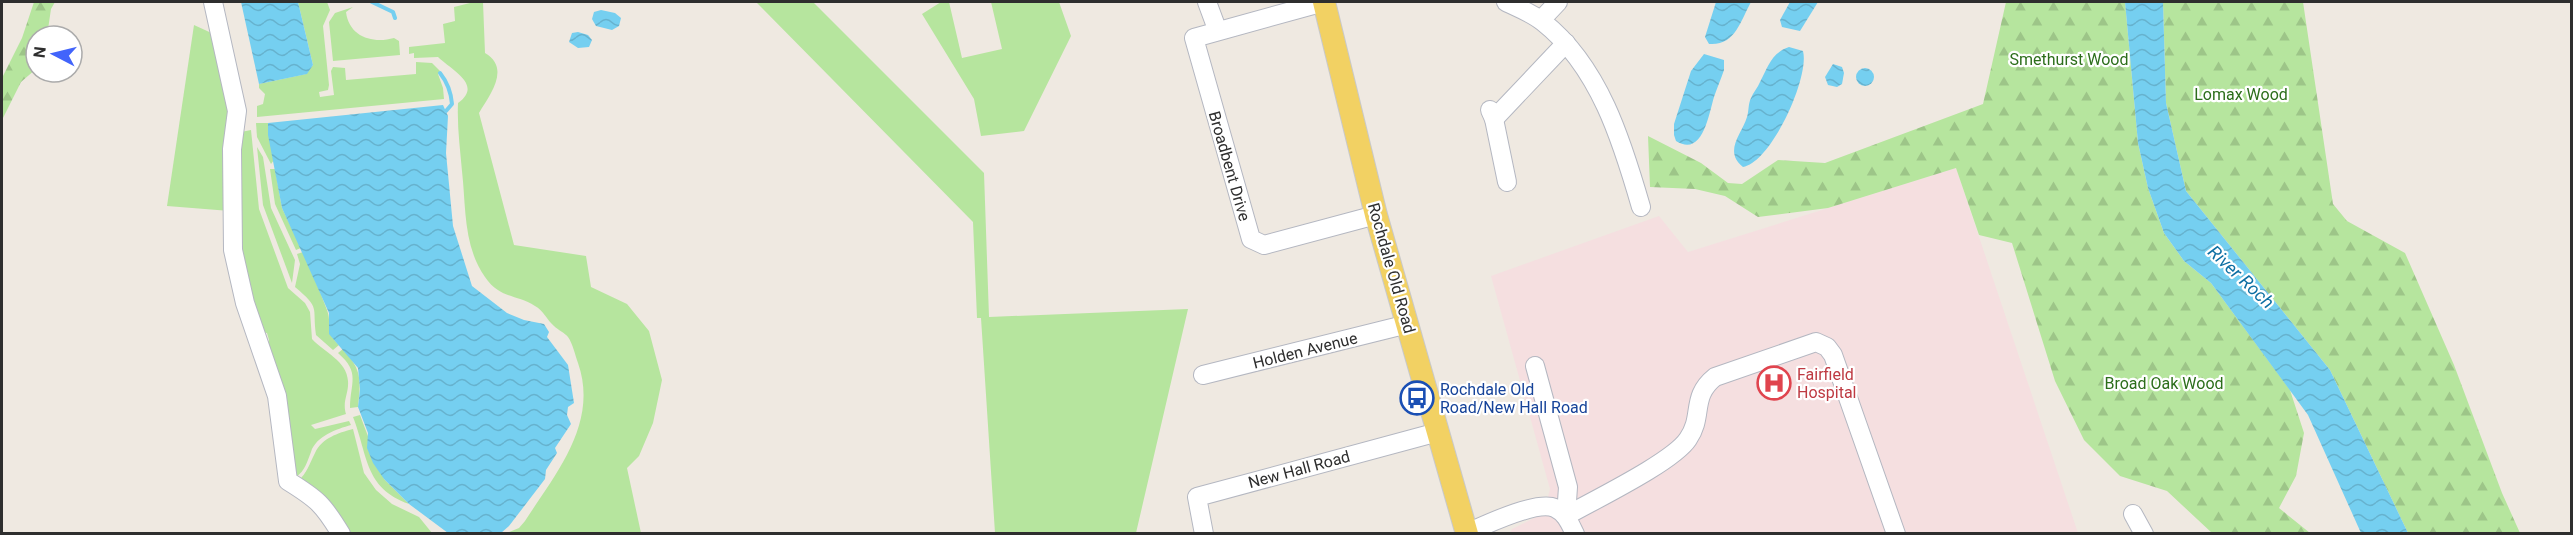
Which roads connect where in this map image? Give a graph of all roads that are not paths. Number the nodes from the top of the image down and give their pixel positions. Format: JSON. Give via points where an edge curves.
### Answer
{"nodes":[{"id":1,"x":213,"y":2,"type":"edge"},
{"id":2,"x":1207,"y":2,"type":"edge"},
{"id":3,"x":1324,"y":2,"type":"edge"},
{"id":4,"x":1506,"y":2,"type":"edge"},
{"id":5,"x":1558,"y":2,"type":"edge"},
{"id":6,"x":1541,"y":20,"type":"junction"},
{"id":7,"x":1217,"y":30,"type":"junction"},
{"id":8,"x":1566,"y":43,"type":"junction"},
{"id":9,"x":1507,"y":182,"type":"dead end"},
{"id":10,"x":1641,"y":207,"type":"dead end"},
{"id":11,"x":1376,"y":215,"type":"junction"},
{"id":12,"x":1408,"y":324,"type":"junction"},
{"id":13,"x":1535,"y":366,"type":"dead end"},
{"id":14,"x":1203,"y":375,"type":"dead end"},
{"id":15,"x":1438,"y":432,"type":"junction"},
{"id":16,"x":2133,"y":514,"type":"dead end"},
{"id":17,"x":1566,"y":516,"type":"junction"},
{"id":18,"x":1503,"y":526,"type":"edge"},
{"id":19,"x":1467,"y":533,"type":"edge"},
{"id":20,"x":341,"y":534,"type":"edge"},
{"id":21,"x":1204,"y":534,"type":"edge"},
{"id":22,"x":1575,"y":534,"type":"edge"},
{"id":23,"x":1896,"y":534,"type":"edge"},
{"id":24,"x":2144,"y":534,"type":"edge"}],
"edges":[{"from":1,"to":20,"type":"street","via":[[237,111],[232,160],[233,250],[238,275],[278,396],[288,481],[305,489],[326,509]]},
{"from":2,"to":7,"type":"street"},
{"from":3,"to":7,"type":"street"},
{"from":3,"to":11,"type":"main road","name":"Rochdale Old Road"},
{"from":4,"to":6,"type":"street"},
{"from":5,"to":6,"type":"street"},
{"from":6,"to":8,"type":"street"},
{"from":7,"to":11,"type":"street","name":"Broadbent Drive","via":[[1194,38],[1251,239],[1264,245]]},
{"from":8,"to":9,"type":"street","via":[[1492,114]]},
{"from":8,"to":10,"type":"street","via":[[1598,90],[1623,145]]},
{"from":11,"to":12,"type":"main road","name":"Rochdale Old Road"},
{"from":12,"to":14,"type":"street","name":"Holden Avenue"},
{"from":12,"to":15,"type":"main road","name":"Rochdale Old Road"},
{"from":13,"to":17,"type":"street","via":[[1568,487]]},
{"from":15,"to":19,"type":"main road","name":"Rochdale Old Road"},
{"from":15,"to":21,"type":"street","name":"New Hall Road","via":[[1197,496]]},
{"from":16,"to":24,"type":"street"},
{"from":17,"to":18,"type":"street","via":[[1555,508],[1543,507]]},
{"from":17,"to":22,"type":"street"},
{"from":17,"to":23,"type":"street","via":[[1680,448],[1694,428],[1693,394],[1715,377],[1816,342],[1833,354]]},
{"from":18,"to":19,"type":"street"}]}
